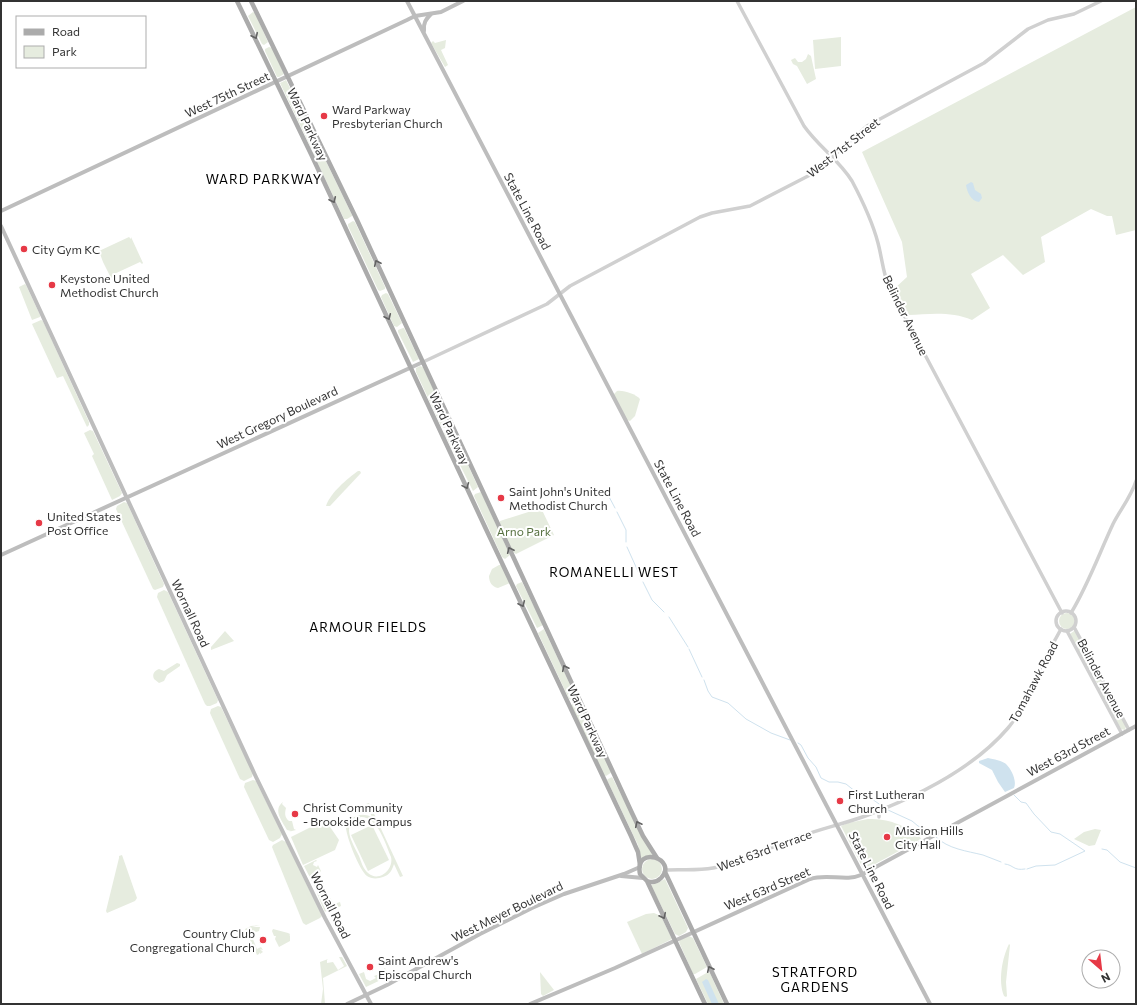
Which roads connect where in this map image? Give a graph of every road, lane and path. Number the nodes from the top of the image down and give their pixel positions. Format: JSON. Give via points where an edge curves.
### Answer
{"nodes":[{"id":1,"x":237,"y":1,"type":"edge"},
{"id":2,"x":251,"y":1,"type":"edge"},
{"id":3,"x":407,"y":1,"type":"edge"},
{"id":4,"x":463,"y":1,"type":"edge"},
{"id":5,"x":737,"y":1,"type":"edge"},
{"id":6,"x":1101,"y":1,"type":"edge"},
{"id":7,"x":432,"y":13,"type":"junction"},
{"id":8,"x":415,"y":16,"type":"junction"},
{"id":9,"x":425,"y":35,"type":"junction"},
{"id":10,"x":287,"y":76,"type":"junction"},
{"id":11,"x":277,"y":81,"type":"junction"},
{"id":12,"x":833,"y":157,"type":"junction"},
{"id":13,"x":1,"y":211,"type":"edge"},
{"id":14,"x":1,"y":226,"type":"edge"},
{"id":15,"x":560,"y":295,"type":"junction"},
{"id":16,"x":422,"y":362,"type":"junction"},
{"id":17,"x":411,"y":367,"type":"junction"},
{"id":18,"x":1136,"y":481,"type":"edge"},
{"id":19,"x":126,"y":497,"type":"junction"},
{"id":20,"x":1,"y":555,"type":"edge"},
{"id":21,"x":1062,"y":613,"type":"junction"},
{"id":22,"x":1071,"y":613,"type":"junction"},
{"id":23,"x":1074,"y":627,"type":"junction"},
{"id":24,"x":1061,"y":629,"type":"junction"},
{"id":25,"x":1067,"y":631,"type":"junction"},
{"id":26,"x":1136,"y":726,"type":"edge"},
{"id":27,"x":1129,"y":730,"type":"junction"},
{"id":28,"x":1122,"y":734,"type":"junction"},
{"id":29,"x":879,"y":810,"type":"junction"},
{"id":30,"x":879,"y":817,"type":"dead end"},
{"id":31,"x":837,"y":824,"type":"junction"},
{"id":32,"x":657,"y":858,"type":"junction"},
{"id":33,"x":640,"y":866,"type":"junction"},
{"id":34,"x":665,"y":871,"type":"junction"},
{"id":35,"x":862,"y":873,"type":"junction"},
{"id":36,"x":615,"y":877,"type":"junction"},
{"id":37,"x":645,"y":880,"type":"junction"},
{"id":38,"x":693,"y":932,"type":"junction"},
{"id":39,"x":675,"y":940,"type":"junction"},
{"id":40,"x":366,"y":995,"type":"junction"},
{"id":41,"x":348,"y":1004,"type":"edge"},
{"id":42,"x":371,"y":1004,"type":"edge"},
{"id":43,"x":530,"y":1004,"type":"edge"},
{"id":44,"x":705,"y":1004,"type":"edge"},
{"id":45,"x":727,"y":1004,"type":"edge"},
{"id":46,"x":930,"y":1004,"type":"edge"}],
"edges":[{"from":1,"to":11,"type":"main road","name":"Ward Parkway","one_way":true},
{"from":2,"to":10,"type":"main road","name":"Ward Parkway"},
{"from":3,"to":8,"type":"main road","name":"State Line Road"},
{"from":4,"to":7,"type":"main road","name":"West 75th Street"},
{"from":5,"to":12,"type":"street","name":"Belinder Avenue","via":[[804,126]]},
{"from":6,"to":12,"type":"street","name":"West 71st Street","via":[[1074,14],[1028,29],[984,63],[871,124]]},
{"from":7,"to":8,"type":"main road","name":"West 75th Street"},
{"from":7,"to":9,"type":"main road","via":[[424,23]]},
{"from":8,"to":9,"type":"main road","name":"State Line Road"},
{"from":8,"to":10,"type":"main road","name":"West 75th Street"},
{"from":9,"to":15,"type":"main road","name":"State Line Road"},
{"from":10,"to":11,"type":"main road","name":"West 75th Street"},
{"from":16,"to":10,"type":"main road","name":"Ward Parkway","one_way":true},
{"from":11,"to":13,"type":"main road","name":"West 75th Street"},
{"from":11,"to":17,"type":"main road","name":"Ward Parkway","one_way":true},
{"from":12,"to":15,"type":"street","name":"West 71st Street","via":[[816,171],[757,203],[700,217],[570,286]]},
{"from":12,"to":21,"type":"street","name":"Belinder Avenue","via":[[850,178],[862,203],[877,240],[889,287]]},
{"from":14,"to":19,"type":"main road","name":"Wornall Road"},
{"from":15,"to":16,"type":"street","name":"West Gregory Boulevard","via":[[526,315]]},
{"from":15,"to":31,"type":"main road","name":"State Line Road"},
{"from":16,"to":17,"type":"main road","name":"West Gregory Boulevard"},
{"from":32,"to":16,"type":"main road","name":"Ward Parkway","one_way":true,"via":[[632,813]]},
{"from":17,"to":19,"type":"main road","name":"West Gregory Boulevard"},
{"from":17,"to":33,"type":"main road","name":"Ward Parkway","one_way":true,"via":[[631,836],[638,852]]},
{"from":18,"to":22,"type":"street","via":[[1105,540],[1084,592]]},
{"from":19,"to":20,"type":"main road","name":"West Gregory Boulevard"},
{"from":19,"to":40,"type":"main road","name":"Wornall Road","via":[[266,796],[322,912]]},
{"from":21,"to":22,"type":"street"},
{"from":21,"to":24,"type":"street","via":[[1058,616],[1057,622]]},
{"from":22,"to":23,"type":"street","via":[[1076,620]]},
{"from":23,"to":25,"type":"street"},
{"from":23,"to":27,"type":"street","name":"Belinder Avenue"},
{"from":24,"to":25,"type":"street"},
{"from":24,"to":29,"type":"street","name":"Tomahawk Road","via":[[1017,716],[999,738],[947,778]]},
{"from":25,"to":28,"type":"street"},
{"from":26,"to":27,"type":"main road","name":"West 63rd Street"},
{"from":27,"to":28,"type":"main road","name":"West 63rd Street"},
{"from":28,"to":35,"type":"main road","name":"West 63rd Street"},
{"from":29,"to":30,"type":"street"},
{"from":29,"to":31,"type":"street","name":"Tomahawk Road"},
{"from":31,"to":34,"type":"street","name":"West 63rd Terrace","via":[[721,866],[704,870]]},
{"from":31,"to":35,"type":"main road","name":"State Line Road"},
{"from":32,"to":33,"type":"main road","via":[[647,858]]},
{"from":32,"to":34,"type":"main road","via":[[662,862]]},
{"from":33,"to":36,"type":"main road","name":"West Meyer Boulevard"},
{"from":33,"to":37,"type":"main road","via":[[640,874]]},
{"from":34,"to":37,"type":"main road","via":[[658,881]]},
{"from":34,"to":38,"type":"main road"},
{"from":35,"to":38,"type":"main road","name":"West 63rd Street","via":[[846,878],[824,876],[810,879]]},
{"from":35,"to":46,"type":"main road","name":"State Line Road"},
{"from":36,"to":37,"type":"main road","via":[[627,876]]},
{"from":36,"to":40,"type":"main road","name":"West Meyer Boulevard","via":[[532,908]]},
{"from":37,"to":39,"type":"main road","one_way":true},
{"from":38,"to":39,"type":"main road","name":"West 63rd Street"},
{"from":45,"to":38,"type":"main road","one_way":true},
{"from":39,"to":43,"type":"main road","name":"West 63rd Street"},
{"from":39,"to":44,"type":"main road"},
{"from":40,"to":41,"type":"main road","name":"West Meyer Boulevard"},
{"from":40,"to":42,"type":"main road","name":"Wornall Road"}]}
